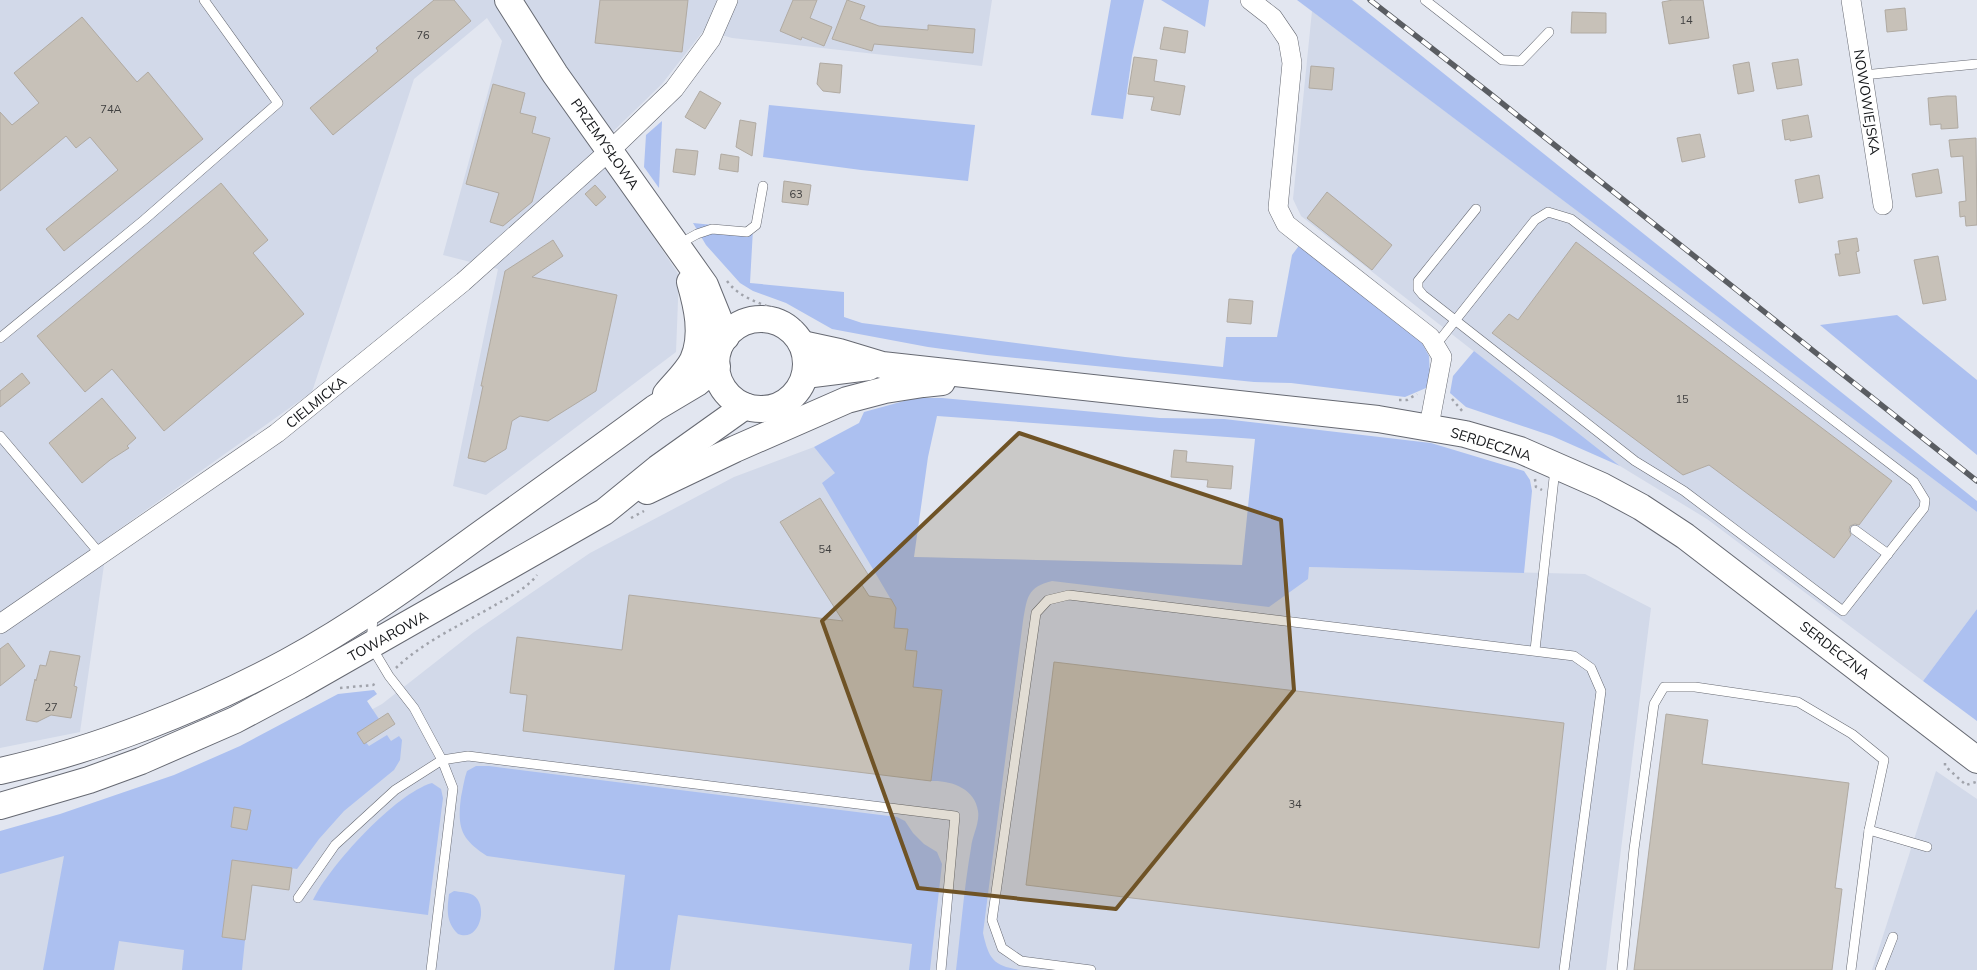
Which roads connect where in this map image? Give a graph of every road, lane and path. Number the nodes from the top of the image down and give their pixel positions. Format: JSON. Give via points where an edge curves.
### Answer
{"nodes":[{"id":1,"x":204,"y":0,"type":"edge"},
{"id":2,"x":508,"y":0,"type":"edge"},
{"id":3,"x":728,"y":0,"type":"edge"},
{"id":4,"x":1250,"y":0,"type":"edge"},
{"id":5,"x":1425,"y":0,"type":"edge"},
{"id":6,"x":1851,"y":0,"type":"edge"},
{"id":7,"x":1549,"y":32,"type":"dead end"},
{"id":8,"x":1977,"y":64,"type":"edge"},
{"id":9,"x":1863,"y":75,"type":"junction"},
{"id":10,"x":610,"y":150,"type":"junction"},
{"id":11,"x":763,"y":186,"type":"dead end"},
{"id":12,"x":1883,"y":205,"type":"dead end"},
{"id":13,"x":1476,"y":209,"type":"dead end"},
{"id":14,"x":679,"y":250,"type":"junction"},
{"id":15,"x":714,"y":281,"type":"junction"},
{"id":16,"x":1456,"y":320,"type":"junction"},
{"id":17,"x":752,"y":321,"type":"junction"},
{"id":18,"x":804,"y":335,"type":"junction"},
{"id":19,"x":726,"y":337,"type":"junction"},
{"id":20,"x":0,"y":338,"type":"edge"},
{"id":21,"x":1435,"y":346,"type":"junction"},
{"id":22,"x":882,"y":365,"type":"junction"},
{"id":23,"x":716,"y":366,"type":"junction"},
{"id":24,"x":805,"y":375,"type":"junction"},
{"id":25,"x":1008,"y":378,"type":"junction"},
{"id":26,"x":745,"y":406,"type":"junction"},
{"id":27,"x":655,"y":408,"type":"junction"},
{"id":28,"x":1429,"y":426,"type":"junction"},
{"id":29,"x":0,"y":436,"type":"edge"},
{"id":30,"x":1545,"y":471,"type":"junction"},
{"id":31,"x":1552,"y":494,"type":"junction"},
{"id":32,"x":649,"y":508,"type":"dead end"},
{"id":33,"x":614,"y":517,"type":"junction"},
{"id":34,"x":1855,"y":530,"type":"dead end"},
{"id":35,"x":1888,"y":554,"type":"junction"},
{"id":36,"x":101,"y":555,"type":"junction"},
{"id":37,"x":539,"y":573,"type":"dead end"},
{"id":38,"x":374,"y":611,"type":"junction"},
{"id":39,"x":0,"y":624,"type":"edge"},
{"id":40,"x":371,"y":646,"type":"junction"},
{"id":41,"x":1535,"y":650,"type":"junction"},
{"id":42,"x":389,"y":676,"type":"junction"},
{"id":43,"x":442,"y":760,"type":"junction"},
{"id":44,"x":1977,"y":760,"type":"edge"},
{"id":45,"x":1946,"y":761,"type":"dead end"},
{"id":46,"x":0,"y":771,"type":"edge"},
{"id":47,"x":1977,"y":782,"type":"edge"},
{"id":48,"x":0,"y":806,"type":"edge"},
{"id":49,"x":1869,"y":830,"type":"junction"},
{"id":50,"x":1927,"y":847,"type":"dead end"},
{"id":51,"x":298,"y":898,"type":"dead end"},
{"id":52,"x":1893,"y":937,"type":"dead end"},
{"id":53,"x":431,"y":970,"type":"edge"},
{"id":54,"x":941,"y":970,"type":"edge"},
{"id":55,"x":1091,"y":970,"type":"edge"},
{"id":56,"x":1564,"y":970,"type":"edge"},
{"id":57,"x":1622,"y":970,"type":"edge"},
{"id":58,"x":1851,"y":970,"type":"edge"},
{"id":59,"x":1880,"y":970,"type":"edge"}],
"edges":[{"from":1,"to":20,"type":"lane","via":[[278,103],[144,220]]},
{"from":2,"to":10,"type":"street","name":"PRZEMYSŁOWA","via":[[555,74]]},
{"from":3,"to":10,"type":"street","name":"CIELMICKA","via":[[711,39],[674,89]]},
{"from":4,"to":21,"type":"street","via":[[1273,18],[1288,40],[1292,63],[1278,208],[1286,224],[1430,337]]},
{"from":5,"to":7,"type":"lane","via":[[1502,60],[1521,61]]},
{"from":6,"to":9,"type":"street","name":"NOWOWIEJSKA"},
{"from":8,"to":9,"type":"lane"},
{"from":9,"to":12,"type":"street","name":"NOWOWIEJSKA"},
{"from":10,"to":14,"type":"street","name":"PRZEMYSŁOWA"},
{"from":10,"to":36,"type":"street","name":"CIELMICKA","via":[[463,282],[318,402]]},
{"from":11,"to":14,"type":"lane","via":[[756,225],[747,232],[712,229],[697,234]]},
{"from":13,"to":16,"type":"lane","via":[[1418,281],[1418,289],[1423,295]]},
{"from":14,"to":15,"type":"street","name":"PRZEMYSŁOWA"},
{"from":14,"to":27,"type":"street","via":[[698,309],[699,336],[693,359]]},
{"from":15,"to":17,"type":"street","name":"PRZEMYSŁOWA"},
{"from":15,"to":18,"type":"path","via":[[744,297],[783,311]]},
{"from":15,"to":19,"type":"street","name":"PRZEMYSŁOWA"},
{"from":16,"to":21,"type":"lane"},
{"from":16,"to":35,"type":"lane","via":[[1636,461],[1684,491],[1843,611]]},
{"from":16,"to":35,"type":"lane","via":[[1535,220],[1548,212],[1571,219],[1914,482],[1924,500],[1924,508]]},
{"from":17,"to":18,"type":"street","via":[[775,322],[795,334]]},
{"from":17,"to":19,"type":"street","via":[[742,324]]},
{"from":18,"to":22,"type":"street","via":[[839,352]]},
{"from":18,"to":24,"type":"street"},
{"from":19,"to":23,"type":"street"},
{"from":21,"to":28,"type":"street","via":[[1442,357]]},
{"from":22,"to":24,"type":"street"},
{"from":22,"to":25,"type":"street"},
{"from":23,"to":26,"type":"street","via":[[725,390]]},
{"from":23,"to":27,"type":"street","name":"TOWAROWA","via":[[697,383]]},
{"from":24,"to":26,"type":"street","via":[[793,397],[782,404],[758,409]]},
{"from":25,"to":28,"type":"street","name":"SERDECZNA"},
{"from":25,"to":33,"type":"street","via":[[922,384],[847,400],[735,449]]},
{"from":26,"to":33,"type":"street","name":"TOWAROWA","via":[[658,468]]},
{"from":27,"to":38,"type":"street","name":"TOWAROWA"},
{"from":28,"to":30,"type":"street","name":"SERDECZNA","via":[[1520,450]]},
{"from":29,"to":36,"type":"lane"},
{"from":30,"to":31,"type":"lane"},
{"from":30,"to":31,"type":"path","via":[[1536,487]]},
{"from":30,"to":44,"type":"street","name":"SERDECZNA","via":[[1602,486],[1685,536]]},
{"from":31,"to":41,"type":"lane"},
{"from":32,"to":33,"type":"path"},
{"from":33,"to":40,"type":"street","name":"TOWAROWA"},
{"from":34,"to":35,"type":"lane"},
{"from":36,"to":39,"type":"street","name":"CIELMICKA"},
{"from":37,"to":42,"type":"path","via":[[531,583],[511,596],[411,654]]},
{"from":38,"to":40,"type":"lane"},
{"from":38,"to":46,"type":"street","name":"TOWAROWA","via":[[287,662],[225,693],[130,732]]},
{"from":40,"to":42,"type":"lane"},
{"from":40,"to":48,"type":"street","name":"TOWAROWA","via":[[180,745],[89,780]]},
{"from":41,"to":55,"type":"lane","via":[[1069,595],[1048,600],[1036,613],[992,920],[1002,948],[1021,961]]},
{"from":41,"to":56,"type":"lane","via":[[1574,656],[1591,668],[1601,691]]},
{"from":42,"to":43,"type":"lane","via":[[414,708]]},
{"from":43,"to":51,"type":"lane","via":[[395,790],[335,845]]},
{"from":43,"to":53,"type":"lane","via":[[453,788]]},
{"from":43,"to":54,"type":"lane","via":[[468,756],[955,816]]},
{"from":45,"to":47,"type":"path","via":[[1945,766],[1966,785]]},
{"from":49,"to":50,"type":"lane"},
{"from":49,"to":57,"type":"lane","via":[[1884,760],[1852,734],[1798,702],[1695,687],[1664,687],[1654,704],[1634,849]]},
{"from":49,"to":58,"type":"lane"},
{"from":52,"to":59,"type":"lane"}]}
